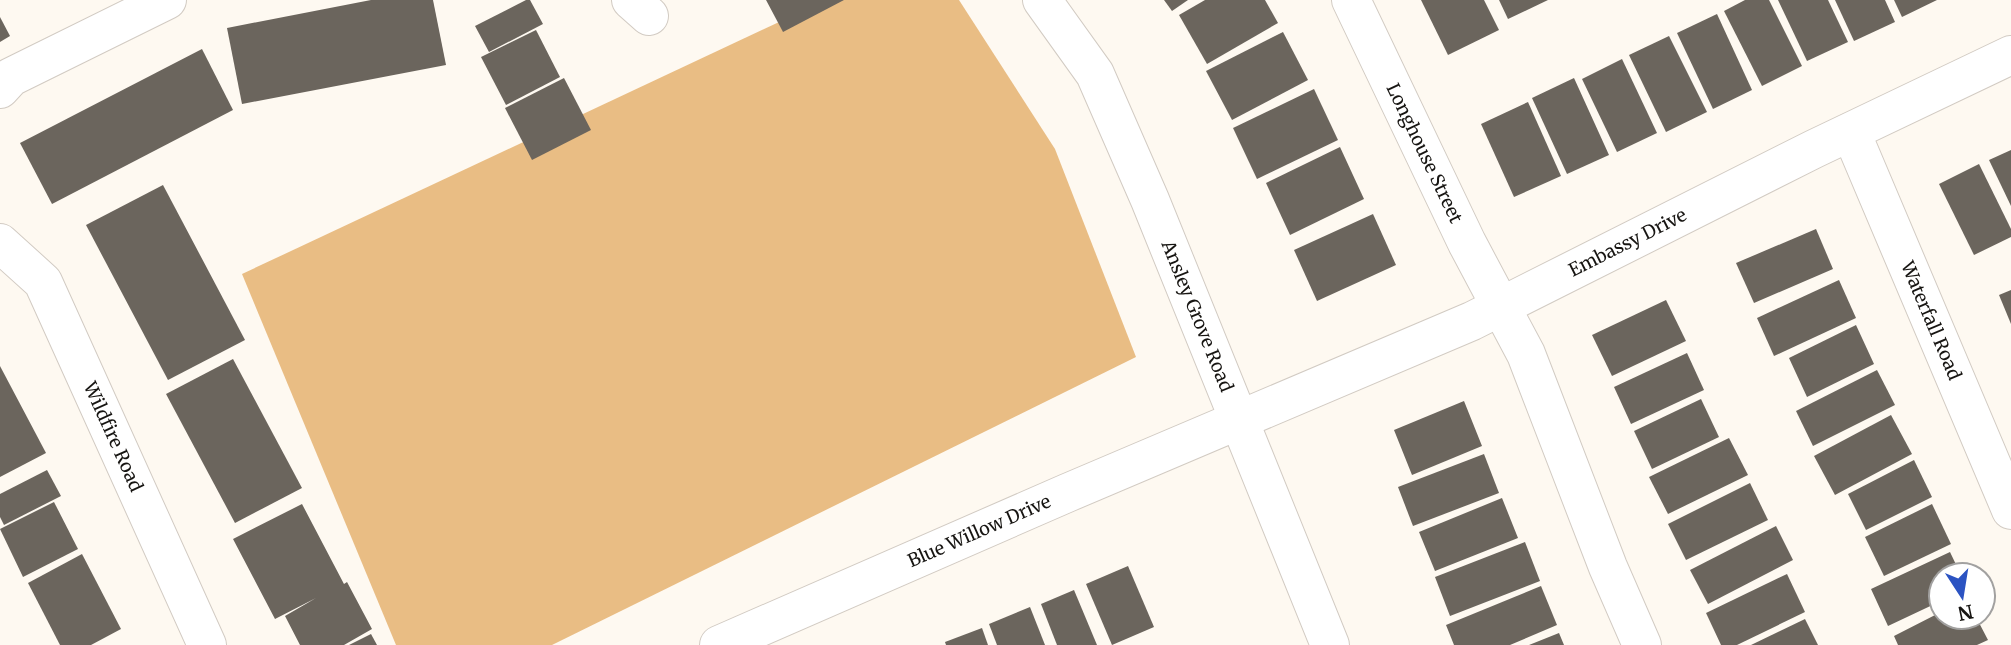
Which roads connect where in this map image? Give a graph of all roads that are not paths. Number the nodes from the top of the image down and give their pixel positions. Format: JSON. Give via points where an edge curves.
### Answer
{"nodes":[{"id":1,"x":167,"y":0,"type":"edge"},
{"id":2,"x":1042,"y":0,"type":"edge"},
{"id":3,"x":1351,"y":0,"type":"edge"},
{"id":4,"x":2011,"y":55,"type":"edge"},
{"id":5,"x":0,"y":89,"type":"edge"},
{"id":6,"x":1851,"y":132,"type":"junction"},
{"id":7,"x":0,"y":243,"type":"edge"},
{"id":8,"x":1501,"y":306,"type":"junction"},
{"id":9,"x":1239,"y":419,"type":"junction"},
{"id":10,"x":2011,"y":510,"type":"edge"},
{"id":11,"x":207,"y":645,"type":"edge"},
{"id":12,"x":719,"y":645,"type":"edge"},
{"id":13,"x":1330,"y":645,"type":"edge"},
{"id":14,"x":1642,"y":645,"type":"edge"}],
"edges":[{"from":1,"to":5,"type":"street","via":[[11,77]]},
{"from":2,"to":9,"type":"street","name":"Ansley Grove Road","via":[[1095,74]]},
{"from":3,"to":8,"type":"street","name":"Longhouse Street"},
{"from":4,"to":6,"type":"street","name":"Embassy Drive"},
{"from":6,"to":8,"type":"street","name":"Embassy Drive"},
{"from":6,"to":10,"type":"street","name":"Waterfall Road"},
{"from":7,"to":11,"type":"street","name":"Wildfire Road","via":[[43,282]]},
{"from":8,"to":9,"type":"street","name":"Embassy Drive"},
{"from":8,"to":14,"type":"street","via":[[1526,354]]},
{"from":9,"to":12,"type":"street","name":"Blue Willow Drive"},
{"from":9,"to":13,"type":"street","name":"Ansley Grove Road"}]}
